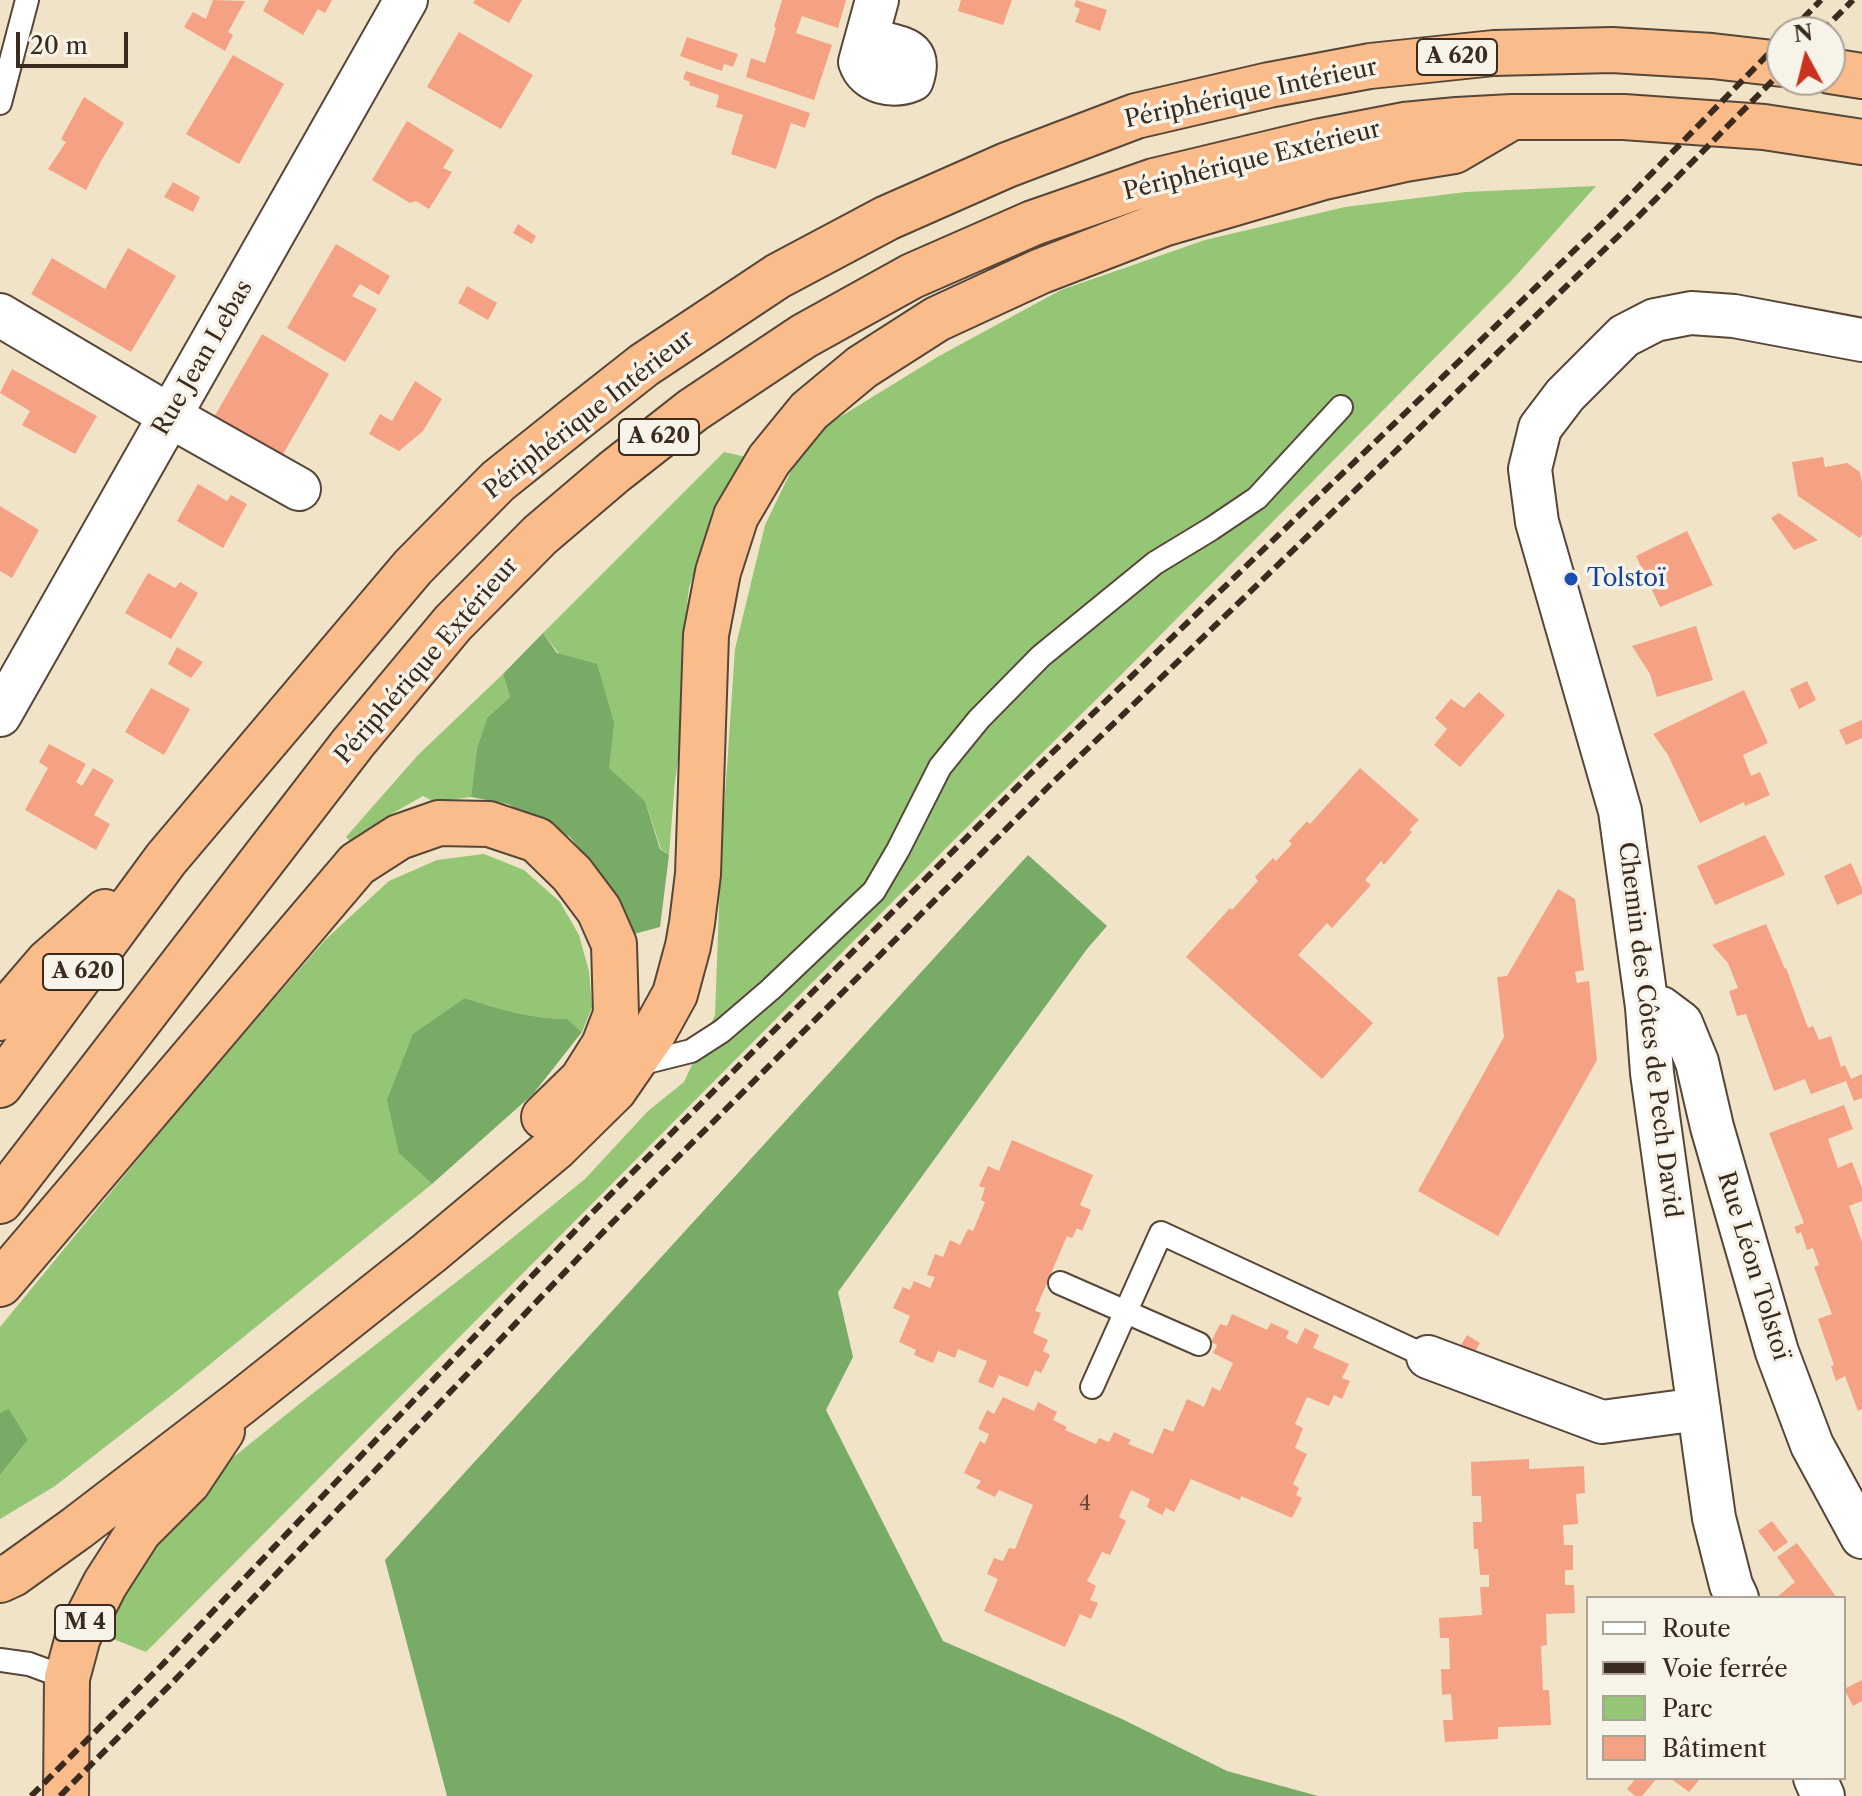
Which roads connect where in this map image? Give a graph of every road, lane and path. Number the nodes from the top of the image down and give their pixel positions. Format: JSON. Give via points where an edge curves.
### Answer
{"nodes":[{"id":1,"x":27,"y":0,"type":"edge"},
{"id":2,"x":406,"y":0,"type":"edge"},
{"id":3,"x":1766,"y":62,"type":"edge"},
{"id":4,"x":0,"y":103,"type":"edge"},
{"id":5,"x":1512,"y":117,"type":"junction"},
{"id":6,"x":1862,"y":142,"type":"edge"},
{"id":7,"x":0,"y":315,"type":"edge"},
{"id":8,"x":1862,"y":340,"type":"edge"},
{"id":9,"x":1341,"y":407,"type":"dead end"},
{"id":10,"x":170,"y":416,"type":"junction"},
{"id":11,"x":299,"y":489,"type":"dead end"},
{"id":12,"x":0,"y":715,"type":"edge"},
{"id":13,"x":166,"y":859,"type":"junction"},
{"id":14,"x":1647,"y":1007,"type":"junction"},
{"id":15,"x":0,"y":1018,"type":"edge"},
{"id":16,"x":630,"y":1066,"type":"junction"},
{"id":17,"x":0,"y":1085,"type":"edge"},
{"id":18,"x":0,"y":1201,"type":"edge"},
{"id":19,"x":1060,"y":1283,"type":"dead end"},
{"id":20,"x":0,"y":1284,"type":"edge"},
{"id":21,"x":1125,"y":1312,"type":"junction"},
{"id":22,"x":1199,"y":1344,"type":"dead end"},
{"id":23,"x":1428,"y":1357,"type":"joint"},
{"id":24,"x":1092,"y":1387,"type":"dead end"},
{"id":25,"x":240,"y":1403,"type":"junction"},
{"id":26,"x":1699,"y":1409,"type":"junction"},
{"id":27,"x":1862,"y":1537,"type":"edge"},
{"id":28,"x":0,"y":1553,"type":"edge"},
{"id":29,"x":0,"y":1580,"type":"edge"},
{"id":30,"x":1736,"y":1596,"type":"edge"},
{"id":31,"x":0,"y":1660,"type":"edge"},
{"id":32,"x":67,"y":1678,"type":"junction"},
{"id":33,"x":66,"y":1796,"type":"edge"}],
"edges":[{"from":1,"to":4,"type":"lane"},
{"from":2,"to":10,"type":"street","name":"Rue Jean Lebas"},
{"from":3,"to":13,"type":"highway","name":"Périphérique Intérieur","number":"A 620","via":[[1612,50],[1494,53],[1370,66],[1136,116],[887,218],[778,276],[644,365],[498,481],[413,567]]},
{"from":5,"to":6,"type":"highway","name":"Périphérique Extérieur","number":"A 620","via":[[1749,125]]},
{"from":5,"to":16,"type":"highway","via":[[1454,151],[1309,181],[1163,224],[1041,271],[937,319],[862,367],[809,411],[769,460],[736,516],[718,572],[706,635],[698,874],[688,946],[675,994]]},
{"from":5,"to":18,"type":"highway","name":"Périphérique Extérieur","number":"A 620","via":[[1404,125],[1321,141],[1154,181],[1033,223],[912,276],[804,336],[693,410],[540,535],[453,623],[353,743]]},
{"from":7,"to":10,"type":"street"},
{"from":8,"to":14,"type":"street","name":"Chemin des Côtes de Pech David","via":[[1734,316],[1691,313],[1655,320],[1624,336],[1540,428],[1530,469],[1537,522],[1620,811]]},
{"from":9,"to":16,"type":"lane","via":[[1257,498],[1155,563],[1041,656],[989,708],[940,767],[874,891],[771,989],[691,1051]]},
{"from":10,"to":11,"type":"street"},
{"from":10,"to":12,"type":"street","name":"Rue Jean Lebas"},
{"from":13,"to":15,"type":"highway","via":[[48,962]]},
{"from":13,"to":17,"type":"highway","name":"Périphérique Intérieur","number":"A 620"},
{"from":14,"to":26,"type":"street","name":"Chemin des Côtes de Pech David"},
{"from":14,"to":27,"type":"street","name":"Rue Léon Tolstoï","via":[[1661,1008],[1681,1023],[1697,1062],[1777,1352],[1812,1445]]},
{"from":16,"to":25,"type":"highway","via":[[614,1090],[556,1147]]},
{"from":19,"to":21,"type":"lane"},
{"from":20,"to":28,"type":"highway","via":[[357,864],[399,837],[439,823],[489,824],[537,840],[599,910],[614,944],[616,1014],[582,1080],[485,1170],[191,1412],[52,1521]]},
{"from":21,"to":22,"type":"lane"},
{"from":21,"to":23,"type":"lane","via":[[1161,1233]]},
{"from":21,"to":24,"type":"lane"},
{"from":23,"to":26,"type":"street","via":[[1602,1422]]},
{"from":25,"to":29,"type":"highway"},
{"from":25,"to":32,"type":"highway","number":"M 4","via":[[188,1482],[139,1531],[105,1584],[78,1637]]},
{"from":26,"to":30,"type":"street","name":"Chemin des Côtes de Pech David","via":[[1714,1518]]},
{"from":31,"to":32,"type":"lane"},
{"from":32,"to":33,"type":"highway","number":"M 4"}]}
